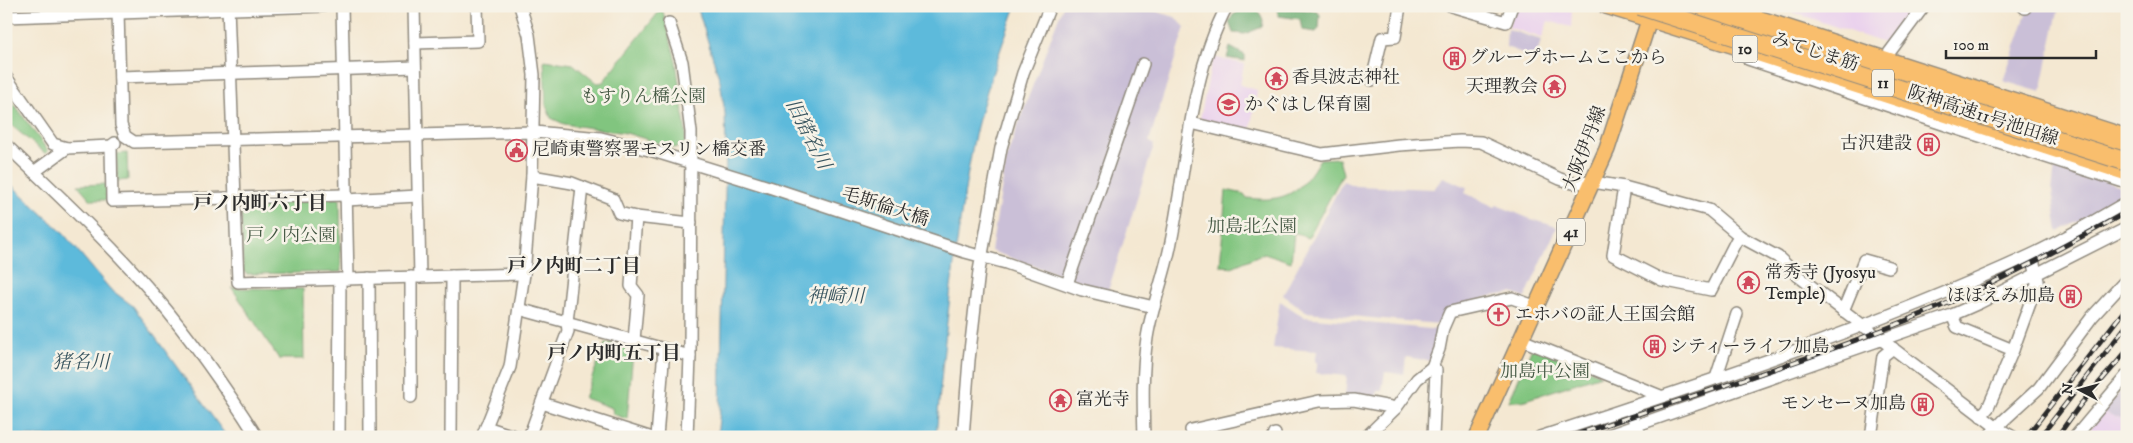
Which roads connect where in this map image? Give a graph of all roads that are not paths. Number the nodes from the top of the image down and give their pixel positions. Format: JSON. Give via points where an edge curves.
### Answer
{"nodes":[{"id":1,"x":323,"y":6,"type":"edge"},
{"id":2,"x":342,"y":6,"type":"edge"},
{"id":3,"x":414,"y":6,"type":"edge"},
{"id":4,"x":477,"y":6,"type":"edge"},
{"id":5,"x":520,"y":6,"type":"edge"},
{"id":6,"x":1050,"y":6,"type":"edge"},
{"id":7,"x":1400,"y":6,"type":"edge"},
{"id":8,"x":1451,"y":6,"type":"edge"},
{"id":9,"x":1512,"y":6,"type":"edge"},
{"id":10,"x":1606,"y":6,"type":"edge"},
{"id":11,"x":1681,"y":6,"type":"edge"},
{"id":12,"x":1720,"y":6,"type":"edge"},
{"id":13,"x":1924,"y":6,"type":"edge"},
{"id":14,"x":228,"y":7,"type":"edge"},
{"id":15,"x":1227,"y":7,"type":"edge"},
{"id":16,"x":1742,"y":8,"type":"edge"},
{"id":17,"x":1648,"y":11,"type":"edge"},
{"id":18,"x":118,"y":12,"type":"junction"},
{"id":19,"x":6,"y":16,"type":"edge"},
{"id":20,"x":669,"y":23,"type":"dead end"},
{"id":21,"x":415,"y":43,"type":"junction"},
{"id":22,"x":1738,"y":47,"type":"junction"},
{"id":23,"x":1891,"y":58,"type":"junction"},
{"id":24,"x":1143,"y":64,"type":"dead end"},
{"id":25,"x":415,"y":67,"type":"junction"},
{"id":26,"x":343,"y":69,"type":"junction"},
{"id":27,"x":230,"y":73,"type":"junction"},
{"id":28,"x":120,"y":77,"type":"junction"},
{"id":29,"x":6,"y":78,"type":"edge"},
{"id":30,"x":1372,"y":80,"type":"dead end"},
{"id":31,"x":1191,"y":123,"type":"junction"},
{"id":32,"x":2127,"y":131,"type":"edge"},
{"id":33,"x":534,"y":132,"type":"junction"},
{"id":34,"x":125,"y":136,"type":"junction"},
{"id":35,"x":417,"y":136,"type":"junction"},
{"id":36,"x":345,"y":137,"type":"junction"},
{"id":37,"x":2127,"y":137,"type":"edge"},
{"id":38,"x":232,"y":141,"type":"junction"},
{"id":39,"x":6,"y":145,"type":"edge"},
{"id":40,"x":111,"y":146,"type":"junction"},
{"id":41,"x":68,"y":148,"type":"junction"},
{"id":42,"x":2127,"y":148,"type":"edge"},
{"id":43,"x":2127,"y":162,"type":"edge"},
{"id":44,"x":692,"y":164,"type":"junction"},
{"id":45,"x":34,"y":172,"type":"junction"},
{"id":46,"x":2127,"y":173,"type":"edge"},
{"id":47,"x":532,"y":176,"type":"junction"},
{"id":48,"x":1593,"y":182,"type":"junction"},
{"id":49,"x":2127,"y":183,"type":"edge"},
{"id":50,"x":582,"y":187,"type":"junction"},
{"id":51,"x":1624,"y":187,"type":"junction"},
{"id":52,"x":418,"y":196,"type":"junction"},
{"id":53,"x":346,"y":197,"type":"junction"},
{"id":54,"x":234,"y":198,"type":"junction"},
{"id":55,"x":2127,"y":202,"type":"edge"},
{"id":56,"x":636,"y":217,"type":"junction"},
{"id":57,"x":690,"y":223,"type":"junction"},
{"id":58,"x":2127,"y":228,"type":"edge"},
{"id":59,"x":1741,"y":237,"type":"junction"},
{"id":60,"x":2032,"y":255,"type":"junction"},
{"id":61,"x":980,"y":256,"type":"junction"},
{"id":62,"x":1889,"y":267,"type":"dead end"},
{"id":63,"x":2036,"y":273,"type":"junction"},
{"id":64,"x":524,"y":274,"type":"junction"},
{"id":65,"x":452,"y":276,"type":"junction"},
{"id":66,"x":415,"y":277,"type":"junction"},
{"id":67,"x":369,"y":278,"type":"junction"},
{"id":68,"x":344,"y":279,"type":"junction"},
{"id":69,"x":2127,"y":279,"type":"edge"},
{"id":70,"x":1067,"y":284,"type":"junction"},
{"id":71,"x":1537,"y":306,"type":"junction"},
{"id":72,"x":1154,"y":307,"type":"junction"},
{"id":73,"x":519,"y":309,"type":"junction"},
{"id":74,"x":1843,"y":310,"type":"junction"},
{"id":75,"x":1737,"y":314,"type":"dead end"},
{"id":76,"x":1952,"y":315,"type":"junction"},
{"id":77,"x":567,"y":322,"type":"junction"},
{"id":78,"x":1863,"y":326,"type":"junction"},
{"id":79,"x":1881,"y":339,"type":"junction"},
{"id":80,"x":634,"y":340,"type":"junction"},
{"id":81,"x":1522,"y":340,"type":"junction"},
{"id":82,"x":1893,"y":348,"type":"junction"},
{"id":83,"x":664,"y":349,"type":"junction"},
{"id":84,"x":2013,"y":350,"type":"junction"},
{"id":85,"x":690,"y":356,"type":"junction"},
{"id":86,"x":1432,"y":367,"type":"junction"},
{"id":87,"x":2127,"y":375,"type":"edge"},
{"id":88,"x":1716,"y":378,"type":"junction"},
{"id":89,"x":411,"y":397,"type":"dead end"},
{"id":90,"x":1663,"y":397,"type":"junction"},
{"id":91,"x":542,"y":403,"type":"junction"},
{"id":92,"x":1396,"y":408,"type":"junction"},
{"id":93,"x":1629,"y":408,"type":"junction"},
{"id":94,"x":1981,"y":416,"type":"junction"},
{"id":95,"x":1636,"y":425,"type":"junction"},
{"id":96,"x":1191,"y":430,"type":"dead end"},
{"id":97,"x":484,"y":432,"type":"edge"},
{"id":98,"x":1992,"y":432,"type":"edge"},
{"id":99,"x":257,"y":437,"type":"edge"},
{"id":100,"x":339,"y":437,"type":"edge"},
{"id":101,"x":370,"y":437,"type":"edge"},
{"id":102,"x":451,"y":437,"type":"edge"},
{"id":103,"x":517,"y":437,"type":"edge"},
{"id":104,"x":529,"y":437,"type":"edge"},
{"id":105,"x":650,"y":437,"type":"edge"},
{"id":106,"x":657,"y":437,"type":"edge"},
{"id":107,"x":687,"y":437,"type":"edge"},
{"id":108,"x":963,"y":437,"type":"edge"},
{"id":109,"x":1144,"y":437,"type":"edge"},
{"id":110,"x":1366,"y":437,"type":"edge"},
{"id":111,"x":1433,"y":437,"type":"edge"},
{"id":112,"x":1477,"y":437,"type":"edge"},
{"id":113,"x":1540,"y":437,"type":"edge"},
{"id":114,"x":1603,"y":437,"type":"edge"},
{"id":115,"x":1640,"y":437,"type":"edge"},
{"id":116,"x":1871,"y":437,"type":"edge"},
{"id":117,"x":2013,"y":437,"type":"edge"},
{"id":118,"x":2075,"y":437,"type":"edge"}],
"edges":[{"from":1,"to":14,"type":"street"},
{"from":2,"to":26,"type":"street"},
{"from":3,"to":21,"type":"street"},
{"from":4,"to":21,"type":"street","via":[[478,41]]},
{"from":5,"to":33,"type":"street","via":[[534,65]]},
{"from":6,"to":61,"type":"street","via":[[1010,112]]},
{"from":7,"to":30,"type":"street","via":[[1395,38],[1382,38]]},
{"from":8,"to":9,"type":"street","via":[[1506,22]]},
{"from":10,"to":17,"type":"main road","name":"みてじま筋","number":"10"},
{"from":11,"to":42,"type":"highway","name":"阪神高速11号池田線","number":"11"},
{"from":12,"to":16,"type":"main road","name":"みてじま筋","number":"10"},
{"from":13,"to":23,"type":"street"},
{"from":14,"to":18,"type":"street"},
{"from":14,"to":27,"type":"street"},
{"from":15,"to":31,"type":"street","via":[[1209,46]]},
{"from":16,"to":23,"type":"main road","name":"みてじま筋","number":"10"},
{"from":17,"to":22,"type":"main road","name":"みてじま筋","number":"10"},
{"from":17,"to":43,"type":"highway","name":"阪神高速11号池田線","number":"11","bridge":true},
{"from":17,"to":48,"type":"main road","name":"大阪伊丹線","number":"41","via":[[1610,140]]},
{"from":18,"to":19,"type":"street"},
{"from":18,"to":28,"type":"street"},
{"from":20,"to":44,"type":"street","via":[[682,62]]},
{"from":21,"to":25,"type":"street"},
{"from":22,"to":46,"type":"main road","name":"みてじま筋","number":"10"},
{"from":22,"to":49,"type":"street","via":[[1748,59]]},
{"from":23,"to":32,"type":"street"},
{"from":23,"to":37,"type":"main road","name":"みてじま筋","number":"10"},
{"from":24,"to":70,"type":"street"},
{"from":25,"to":26,"type":"street"},
{"from":25,"to":35,"type":"street"},
{"from":26,"to":27,"type":"street"},
{"from":26,"to":36,"type":"street"},
{"from":27,"to":28,"type":"street"},
{"from":27,"to":38,"type":"street"},
{"from":28,"to":34,"type":"street","via":[[120,121]]},
{"from":29,"to":41,"type":"street","via":[[53,144]]},
{"from":31,"to":48,"type":"street","via":[[1322,154],[1399,145],[1481,142],[1560,179],[1573,183]]},
{"from":31,"to":72,"type":"street","via":[[1171,244]]},
{"from":33,"to":35,"type":"street","name":"毛斯倫大橋"},
{"from":33,"to":44,"type":"street","name":"毛斯倫大橋","via":[[589,136]]},
{"from":33,"to":47,"type":"street"},
{"from":34,"to":38,"type":"street","name":"毛斯倫大橋","via":[[139,143]]},
{"from":34,"to":40,"type":"street"},
{"from":35,"to":36,"type":"street","name":"毛斯倫大橋"},
{"from":35,"to":52,"type":"street"},
{"from":36,"to":38,"type":"street","name":"毛斯倫大橋"},
{"from":36,"to":53,"type":"street"},
{"from":38,"to":54,"type":"street"},
{"from":39,"to":45,"type":"street"},
{"from":40,"to":41,"type":"street"},
{"from":40,"to":54,"type":"street","via":[[112,202]]},
{"from":41,"to":45,"type":"street"},
{"from":44,"to":57,"type":"street"},
{"from":44,"to":61,"type":"street","name":"毛斯倫大橋"},
{"from":45,"to":99,"type":"street","via":[[86,220],[156,296]]},
{"from":47,"to":50,"type":"street"},
{"from":47,"to":64,"type":"street"},
{"from":48,"to":51,"type":"street"},
{"from":48,"to":71,"type":"main road","name":"大阪伊丹線","number":"41"},
{"from":50,"to":56,"type":"street","via":[[613,199],[619,213]]},
{"from":50,"to":77,"type":"street"},
{"from":51,"to":59,"type":"street","via":[[1708,210]]},
{"from":51,"to":59,"type":"street","via":[[1613,256],[1662,280],[1710,290]]},
{"from":52,"to":53,"type":"street"},
{"from":52,"to":66,"type":"street"},
{"from":53,"to":54,"type":"street"},
{"from":53,"to":68,"type":"street"},
{"from":54,"to":68,"type":"street","via":[[238,282]]},
{"from":55,"to":60,"type":"street"},
{"from":56,"to":57,"type":"street"},
{"from":56,"to":80,"type":"street","via":[[631,286],[638,295]]},
{"from":57,"to":85,"type":"street"},
{"from":58,"to":63,"type":"street"},
{"from":59,"to":74,"type":"street","via":[[1778,257]]},
{"from":60,"to":63,"type":"street"},
{"from":60,"to":78,"type":"street"},
{"from":61,"to":70,"type":"street","name":"毛斯倫大橋"},
{"from":61,"to":108,"type":"street"},
{"from":62,"to":74,"type":"street","via":[[1864,260]]},
{"from":63,"to":76,"type":"street"},
{"from":63,"to":84,"type":"street","via":[[2038,281]]},
{"from":64,"to":65,"type":"street"},
{"from":64,"to":73,"type":"street"},
{"from":65,"to":66,"type":"street"},
{"from":65,"to":102,"type":"street"},
{"from":66,"to":67,"type":"street"},
{"from":66,"to":89,"type":"street"},
{"from":67,"to":68,"type":"street"},
{"from":67,"to":101,"type":"street"},
{"from":68,"to":100,"type":"street"},
{"from":69,"to":98,"type":"street","via":[[2092,317],[2039,388]]},
{"from":70,"to":72,"type":"street","name":"毛斯倫大橋"},
{"from":71,"to":81,"type":"main road","name":"大阪伊丹線","number":"41"},
{"from":71,"to":86,"type":"street","via":[[1512,298],[1450,312]]},
{"from":72,"to":109,"type":"street","via":[[1143,369]]},
{"from":73,"to":77,"type":"street"},
{"from":73,"to":97,"type":"street","via":[[510,367]]},
{"from":74,"to":78,"type":"street"},
{"from":75,"to":88,"type":"street"},
{"from":76,"to":79,"type":"street"},
{"from":76,"to":84,"type":"street","via":[[1957,327]]},
{"from":77,"to":80,"type":"street"},
{"from":77,"to":91,"type":"street","via":[[568,331]]},
{"from":78,"to":79,"type":"street"},
{"from":78,"to":88,"type":"street"},
{"from":79,"to":82,"type":"street"},
{"from":79,"to":95,"type":"street"},
{"from":80,"to":83,"type":"street"},
{"from":81,"to":90,"type":"street"},
{"from":81,"to":112,"type":"main road","name":"大阪伊丹線","number":"41"},
{"from":82,"to":94,"type":"street"},
{"from":82,"to":116,"type":"street","via":[[1883,356]]},
{"from":83,"to":85,"type":"street"},
{"from":83,"to":106,"type":"street"},
{"from":84,"to":94,"type":"street","via":[[1988,408]]},
{"from":85,"to":107,"type":"street"},
{"from":86,"to":92,"type":"street","via":[[1417,379]]},
{"from":86,"to":111,"type":"street","via":[[1436,370]]},
{"from":87,"to":118,"type":"street"},
{"from":88,"to":90,"type":"street"},
{"from":90,"to":93,"type":"street"},
{"from":91,"to":104,"type":"street"},
{"from":91,"to":105,"type":"street"},
{"from":92,"to":96,"type":"street","via":[[1354,400],[1319,401]]},
{"from":92,"to":110,"type":"street"},
{"from":93,"to":95,"type":"street"},
{"from":93,"to":113,"type":"street"},
{"from":94,"to":98,"type":"street"},
{"from":95,"to":114,"type":"street"},
{"from":95,"to":115,"type":"street"},
{"from":97,"to":103,"type":"street"},
{"from":98,"to":117,"type":"street"}]}
